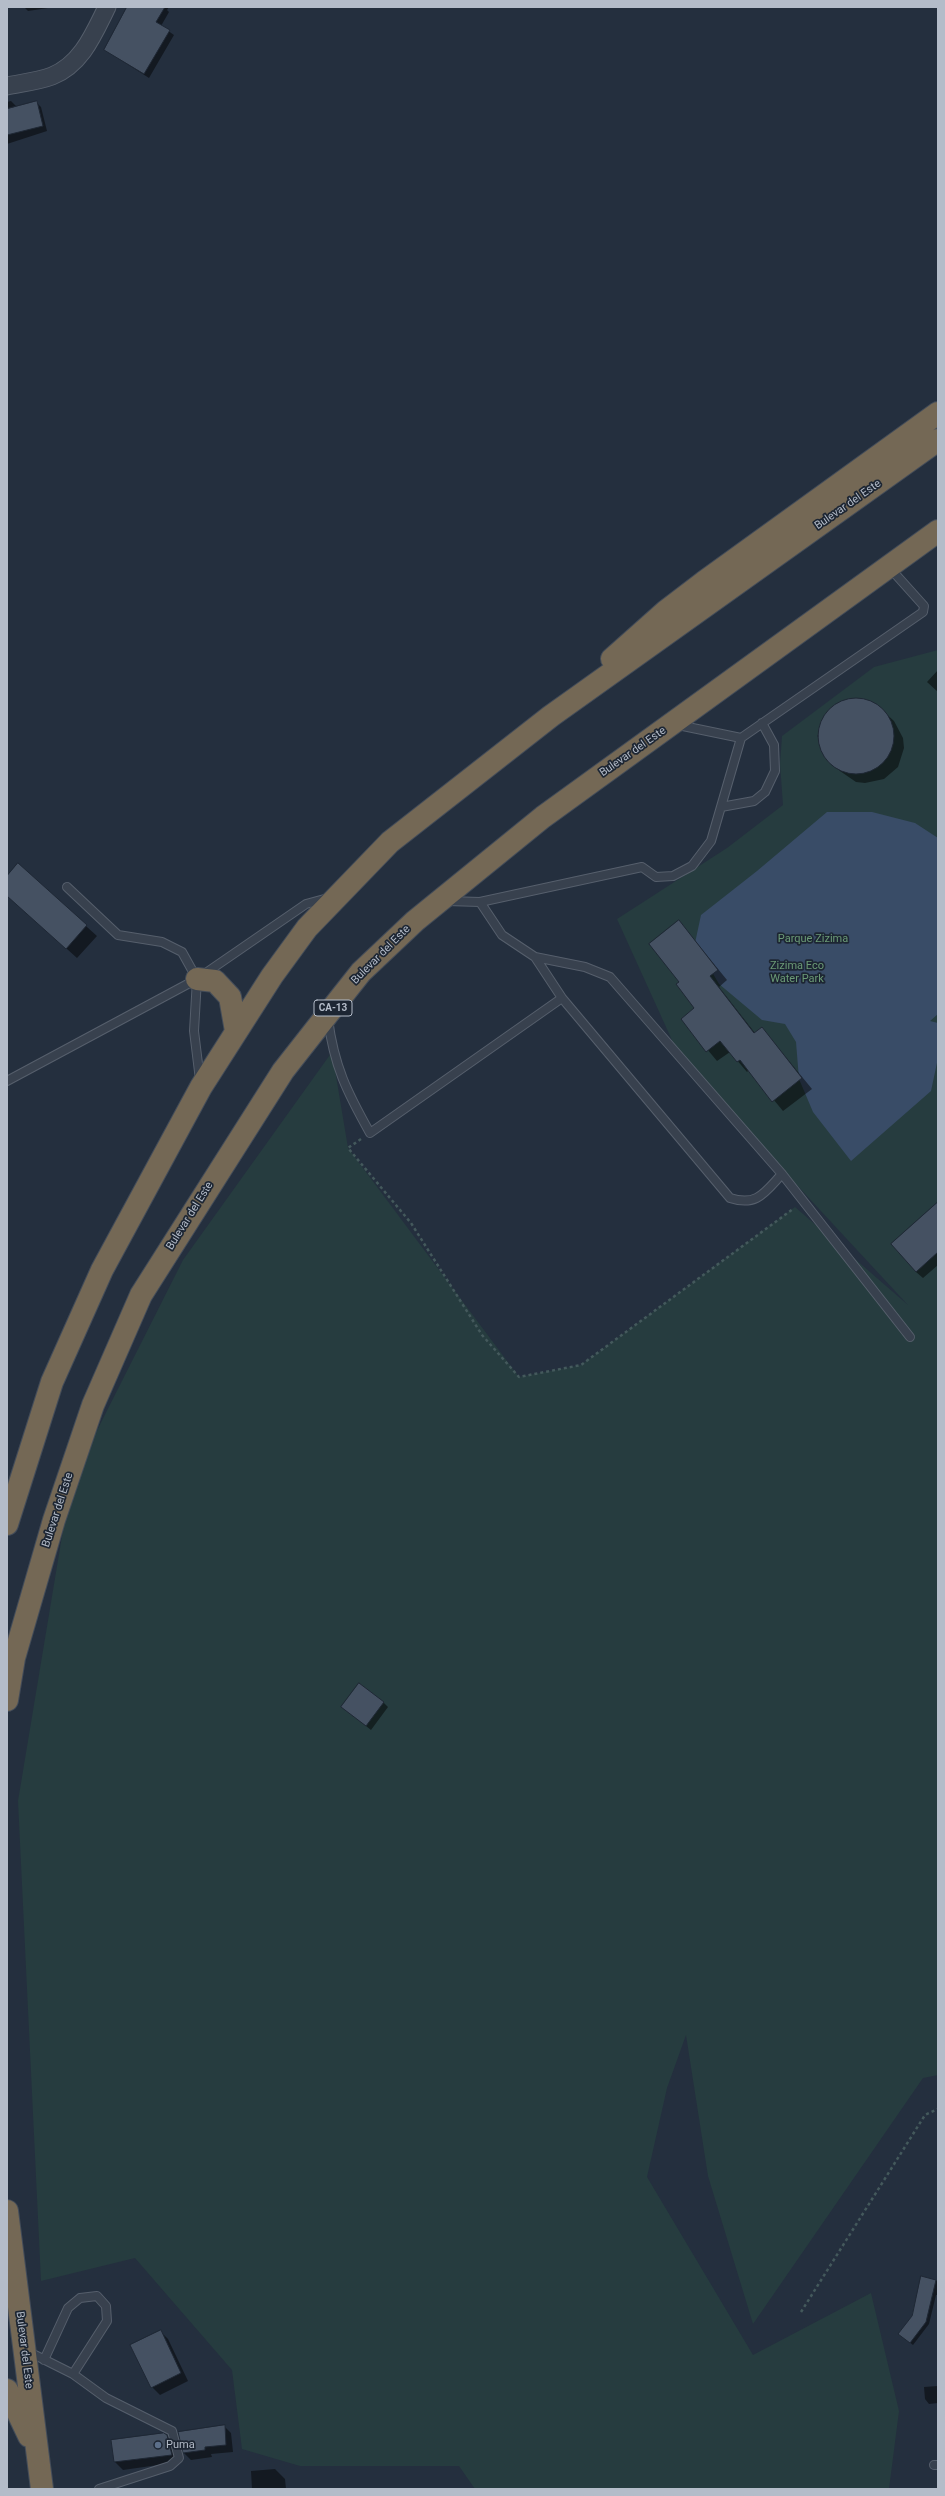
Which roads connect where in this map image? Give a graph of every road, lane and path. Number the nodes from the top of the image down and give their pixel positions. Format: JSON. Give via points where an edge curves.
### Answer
{"nodes":[{"id":1,"x":107,"y":7,"type":"edge"},
{"id":2,"x":7,"y":86,"type":"edge"},
{"id":3,"x":938,"y":413,"type":"edge"},
{"id":4,"x":938,"y":440,"type":"edge"},
{"id":5,"x":938,"y":530,"type":"edge"},
{"id":6,"x":889,"y":567,"type":"junction"},
{"id":7,"x":551,"y":716,"type":"junction"},
{"id":8,"x":762,"y":723,"type":"junction"},
{"id":9,"x":673,"y":724,"type":"junction"},
{"id":10,"x":741,"y":738,"type":"junction"},
{"id":11,"x":721,"y":807,"type":"junction"},
{"id":12,"x":67,"y":887,"type":"dead end"},
{"id":13,"x":338,"y":895,"type":"junction"},
{"id":14,"x":438,"y":901,"type":"junction"},
{"id":15,"x":480,"y":902,"type":"junction"},
{"id":16,"x":535,"y":956,"type":"junction"},
{"id":17,"x":197,"y":979,"type":"junction"},
{"id":18,"x":562,"y":998,"type":"junction"},
{"id":19,"x":327,"y":1015,"type":"junction"},
{"id":20,"x":236,"y":1031,"type":"junction"},
{"id":21,"x":7,"y":1081,"type":"edge"},
{"id":22,"x":201,"y":1087,"type":"junction"},
{"id":23,"x":370,"y":1133,"type":"junction"},
{"id":24,"x":782,"y":1174,"type":"junction"},
{"id":25,"x":796,"y":1207,"type":"dead end"},
{"id":26,"x":910,"y":1337,"type":"dead end"},
{"id":27,"x":7,"y":1524,"type":"edge"},
{"id":28,"x":10,"y":1667,"type":"edge"},
{"id":29,"x":7,"y":1700,"type":"edge"},
{"id":30,"x":938,"y":2109,"type":"edge"},
{"id":31,"x":7,"y":2211,"type":"edge"},
{"id":32,"x":801,"y":2312,"type":"dead end"},
{"id":33,"x":24,"y":2349,"type":"junction"},
{"id":34,"x":44,"y":2360,"type":"junction"},
{"id":35,"x":73,"y":2374,"type":"junction"},
{"id":36,"x":7,"y":2390,"type":"edge"},
{"id":37,"x":37,"y":2453,"type":"junction"},
{"id":38,"x":42,"y":2489,"type":"edge"},
{"id":39,"x":99,"y":2489,"type":"edge"}],
"edges":[{"from":1,"to":2,"type":"street","via":[[88,43],[75,61],[53,76]]},
{"from":3,"to":7,"type":"highway","via":[[666,611]]},
{"from":4,"to":7,"type":"highway","name":"Bulevar del Este"},
{"from":5,"to":6,"type":"highway","name":"Bulevar del Este","number":"CA-13"},
{"from":6,"to":8,"type":"lane","via":[[924,606],[923,612]]},
{"from":6,"to":9,"type":"highway","name":"Bulevar del Este","number":"CA-13"},
{"from":7,"to":13,"type":"highway","name":"Bulevar del Este","via":[[390,842]]},
{"from":8,"to":10,"type":"lane"},
{"from":8,"to":11,"type":"lane","via":[[774,745],[775,771],[765,792],[754,801]]},
{"from":9,"to":10,"type":"lane"},
{"from":9,"to":14,"type":"highway","name":"Bulevar del Este","number":"CA-13","via":[[543,817]]},
{"from":10,"to":11,"type":"lane"},
{"from":11,"to":15,"type":"lane","via":[[711,841],[692,866],[673,876],[656,877],[642,867]]},
{"from":12,"to":17,"type":"lane","via":[[118,935],[162,942],[182,952]]},
{"from":13,"to":17,"type":"lane","via":[[306,904]]},
{"from":13,"to":20,"type":"highway","name":"Bulevar del Este","via":[[307,928]]},
{"from":14,"to":15,"type":"lane"},
{"from":14,"to":19,"type":"highway","name":"Bulevar del Este","number":"CA-13","via":[[361,972]]},
{"from":15,"to":16,"type":"lane","via":[[502,935]]},
{"from":16,"to":18,"type":"lane"},
{"from":16,"to":24,"type":"lane","via":[[585,967],[610,977]]},
{"from":17,"to":20,"type":"highway","via":[[215,981],[230,997]]},
{"from":17,"to":21,"type":"lane"},
{"from":17,"to":22,"type":"lane","via":[[194,1031]]},
{"from":18,"to":23,"type":"lane"},
{"from":18,"to":24,"type":"lane","via":[[730,1198],[741,1202],[757,1199]]},
{"from":19,"to":23,"type":"lane","via":[[337,1068]]},
{"from":19,"to":28,"type":"highway","name":"Bulevar del Este","number":"CA-13","via":[[283,1071],[141,1295],[93,1405],[54,1520]]},
{"from":20,"to":22,"type":"highway","name":"Bulevar del Este"},
{"from":22,"to":27,"type":"highway","name":"Bulevar del Este","via":[[102,1270],[52,1382]]},
{"from":23,"to":25,"type":"path","via":[[348,1148],[411,1223],[482,1335],[519,1377],[581,1365]]},
{"from":24,"to":26,"type":"lane"},
{"from":28,"to":29,"type":"highway","name":"Bulevar del Este","number":"CA-13"},
{"from":30,"to":32,"type":"path","via":[[925,2115]]},
{"from":31,"to":33,"type":"highway","name":"Bulevar del Este"},
{"from":33,"to":34,"type":"lane"},
{"from":33,"to":37,"type":"highway","name":"Bulevar del Este"},
{"from":34,"to":35,"type":"lane"},
{"from":34,"to":35,"type":"lane","via":[[68,2308],[80,2298],[97,2296],[106,2306],[107,2321]]},
{"from":35,"to":39,"type":"lane","via":[[106,2398],[172,2431],[179,2458],[170,2466]]},
{"from":36,"to":37,"type":"highway"},
{"from":37,"to":38,"type":"highway","name":"Bulevar del Este"}]}
